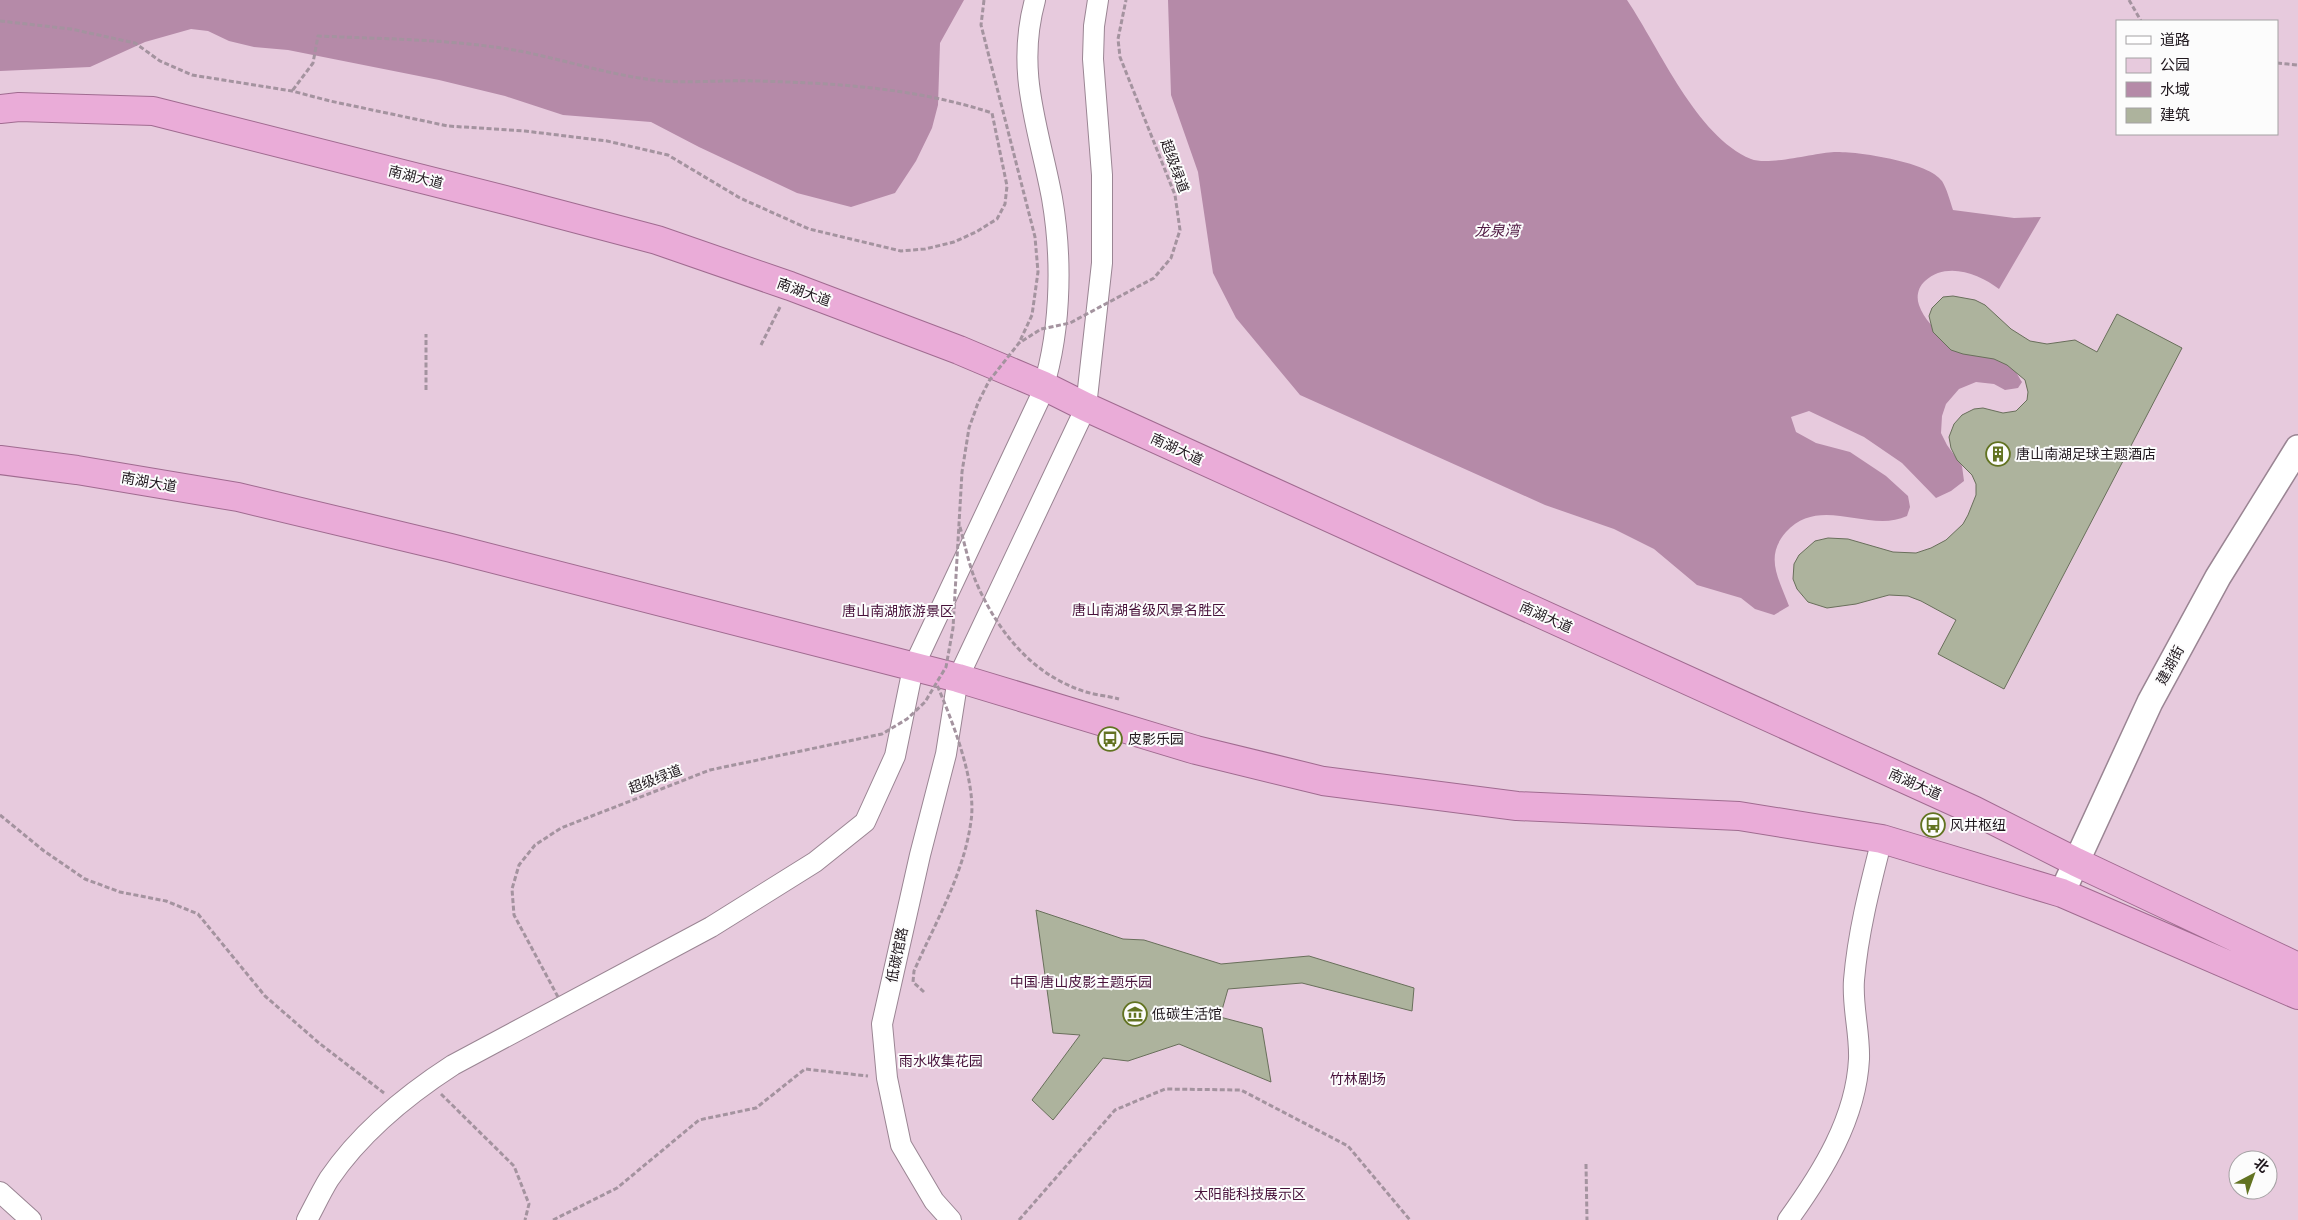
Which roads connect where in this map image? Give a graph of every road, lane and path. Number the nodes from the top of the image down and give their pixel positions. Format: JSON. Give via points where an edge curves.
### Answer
{"nodes":[{"id":1,"x":984,"y":0,"type":"edge"},
{"id":2,"x":1035,"y":0,"type":"edge"},
{"id":3,"x":1098,"y":0,"type":"edge"},
{"id":4,"x":1126,"y":0,"type":"edge"},
{"id":5,"x":2129,"y":0,"type":"edge"},
{"id":6,"x":2140,"y":20,"type":"edge"},
{"id":7,"x":0,"y":21,"type":"edge"},
{"id":8,"x":2278,"y":63,"type":"edge"},
{"id":9,"x":2298,"y":65,"type":"edge"},
{"id":10,"x":292,"y":91,"type":"junction"},
{"id":11,"x":0,"y":108,"type":"edge"},
{"id":12,"x":790,"y":286,"type":"junction"},
{"id":13,"x":426,"y":334,"type":"dead end"},
{"id":14,"x":1019,"y":343,"type":"junction"},
{"id":15,"x":761,"y":345,"type":"dead end"},
{"id":16,"x":1044,"y":386,"type":"junction"},
{"id":17,"x":426,"y":390,"type":"dead end"},
{"id":18,"x":1086,"y":407,"type":"junction"},
{"id":19,"x":2298,"y":448,"type":"edge"},
{"id":20,"x":0,"y":460,"type":"edge"},
{"id":21,"x":959,"y":524,"type":"junction"},
{"id":22,"x":913,"y":668,"type":"junction"},
{"id":23,"x":947,"y":681,"type":"junction"},
{"id":24,"x":1119,"y":699,"type":"dead end"},
{"id":25,"x":0,"y":816,"type":"edge"},
{"id":26,"x":1882,"y":839,"type":"junction"},
{"id":27,"x":2076,"y":862,"type":"junction"},
{"id":28,"x":2062,"y":893,"type":"junction"},
{"id":29,"x":2298,"y":967,"type":"edge"},
{"id":30,"x":924,"y":992,"type":"dead end"},
{"id":31,"x":2298,"y":995,"type":"edge"},
{"id":32,"x":558,"y":997,"type":"dead end"},
{"id":33,"x":887,"y":1078,"type":"junction"},
{"id":34,"x":428,"y":1081,"type":"junction"},
{"id":35,"x":398,"y":1104,"type":"junction"},
{"id":36,"x":1586,"y":1164,"type":"dead end"},
{"id":37,"x":0,"y":1192,"type":"edge"},
{"id":38,"x":31,"y":1220,"type":"edge"},
{"id":39,"x":307,"y":1220,"type":"edge"},
{"id":40,"x":526,"y":1220,"type":"edge"},
{"id":41,"x":553,"y":1220,"type":"edge"},
{"id":42,"x":951,"y":1220,"type":"edge"},
{"id":43,"x":1019,"y":1220,"type":"edge"},
{"id":44,"x":1410,"y":1220,"type":"edge"},
{"id":45,"x":1587,"y":1220,"type":"edge"},
{"id":46,"x":1788,"y":1220,"type":"edge"}],
"edges":[{"from":1,"to":14,"type":"path","name":"超级绿道","via":[[981,25],[1034,238],[1038,272],[1032,316]]},
{"from":2,"to":16,"type":"street","via":[[1027,49],[1029,99],[1052,199],[1058,244],[1058,289],[1051,362]]},
{"from":3,"to":18,"type":"street","name":"低碳馆路","via":[[1093,59],[1102,174],[1102,263]]},
{"from":4,"to":14,"type":"path","name":"超级绿道","bridge":true,"via":[[1118,39],[1120,57],[1175,195],[1180,230],[1171,258],[1154,278],[1070,323],[1041,329]]},
{"from":5,"to":6,"type":"path"},
{"from":7,"to":10,"type":"path","via":[[71,29],[135,43],[160,61],[192,75]]},
{"from":8,"to":9,"type":"path"},
{"from":10,"to":10,"type":"path","via":[[313,63],[318,36],[445,41],[515,50],[663,81],[756,81],[905,92],[992,113],[1007,186],[1005,204],[996,219],[954,242],[901,251],[809,229],[740,198],[668,156],[607,141],[448,126]]},
{"from":11,"to":12,"type":"highway","name":"南湖大道","via":[[152,111],[647,238]]},
{"from":12,"to":15,"type":"path"},
{"from":12,"to":16,"type":"highway","name":"南湖大道"},
{"from":13,"to":17,"type":"path"},
{"from":14,"to":21,"type":"path","name":"超级绿道","bridge":true,"via":[[989,381],[969,428]]},
{"from":16,"to":18,"type":"highway","name":"南湖大道"},
{"from":16,"to":22,"type":"street"},
{"from":18,"to":23,"type":"street","name":"低碳馆路"},
{"from":18,"to":27,"type":"highway","name":"南湖大道","via":[[1973,810]]},
{"from":19,"to":27,"type":"street","name":"建湖街","via":[[2218,577],[2150,702]]},
{"from":20,"to":22,"type":"highway","name":"南湖大道","via":[[238,497],[451,548]]},
{"from":21,"to":23,"type":"path","name":"超级绿道","bridge":true,"via":[[954,628],[946,667]]},
{"from":21,"to":24,"type":"path","name":"超级绿道","bridge":true,"via":[[976,581],[1008,639],[1043,671],[1063,682],[1086,692]]},
{"from":22,"to":23,"type":"highway","name":"南湖大道"},
{"from":22,"to":34,"type":"street","via":[[895,756],[864,822],[814,862],[711,927]]},
{"from":23,"to":26,"type":"highway","name":"南湖大道","via":[[1196,750],[1323,781],[1517,806],[1738,816]]},
{"from":23,"to":30,"type":"path","bridge":true,"via":[[953,723],[969,780],[972,819],[963,860],[914,970],[913,982]]},
{"from":23,"to":32,"type":"path","name":"超级绿道","bridge":true,"via":[[907,719],[882,734],[710,770],[560,828],[535,845],[519,865],[512,888],[514,915]]},
{"from":23,"to":33,"type":"street","name":"低碳馆路","via":[[946,754],[882,1024]]},
{"from":25,"to":35,"type":"path","via":[[85,879],[120,892],[166,901],[198,914],[265,996]]},
{"from":26,"to":28,"type":"highway","name":"南湖大道"},
{"from":26,"to":46,"type":"street","via":[[1858,937],[1854,983],[1859,1059],[1855,1091],[1842,1129],[1822,1168]]},
{"from":27,"to":28,"type":"street","name":"建湖街"},
{"from":27,"to":29,"type":"highway","name":"南湖大道"},
{"from":28,"to":31,"type":"highway","name":"南湖大道"},
{"from":33,"to":41,"type":"path","via":[[805,1069],[756,1108],[699,1120],[617,1188]]},
{"from":33,"to":42,"type":"street","name":"低碳馆路","via":[[901,1145],[934,1201]]},
{"from":34,"to":35,"type":"street"},
{"from":34,"to":40,"type":"path","via":[[514,1166],[529,1204]]},
{"from":35,"to":39,"type":"street","via":[[367,1132],[329,1180]]},
{"from":36,"to":45,"type":"path"},
{"from":37,"to":38,"type":"street"},
{"from":43,"to":44,"type":"path","via":[[1115,1110],[1165,1089],[1241,1090],[1348,1146]]}]}
